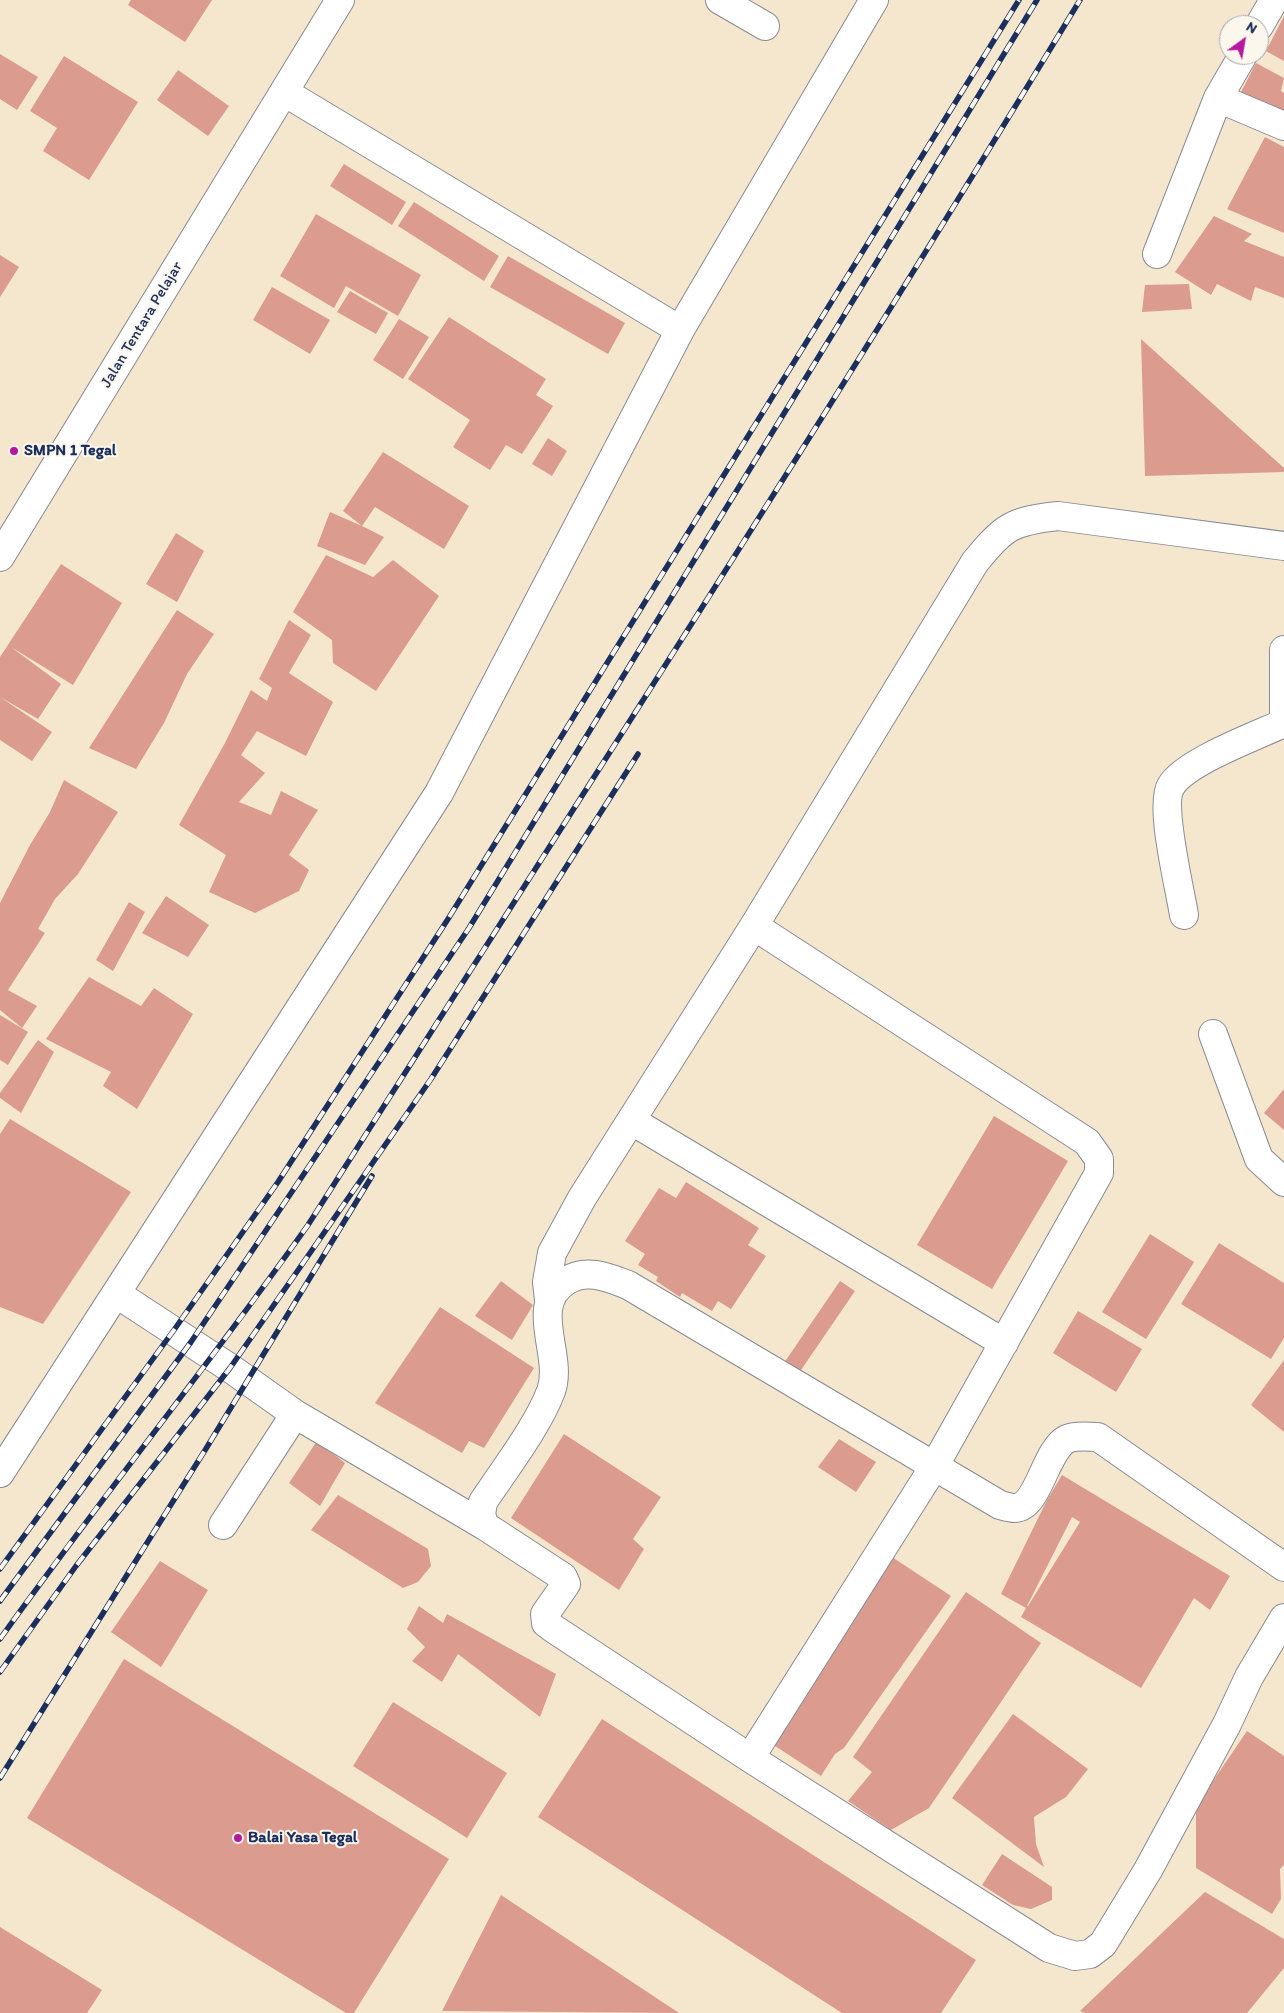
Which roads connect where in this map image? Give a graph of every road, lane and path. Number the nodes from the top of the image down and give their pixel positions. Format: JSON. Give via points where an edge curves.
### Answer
{"nodes":[{"id":1,"x":340,"y":0,"type":"edge"},
{"id":2,"x":720,"y":0,"type":"edge"},
{"id":3,"x":874,"y":0,"type":"edge"},
{"id":4,"x":1274,"y":0,"type":"edge"},
{"id":5,"x":1265,"y":15,"type":"edge"},
{"id":6,"x":765,"y":26,"type":"dead end"},
{"id":7,"x":1237,"y":65,"type":"edge"},
{"id":8,"x":284,"y":92,"type":"junction"},
{"id":9,"x":1218,"y":98,"type":"junction"},
{"id":10,"x":1284,"y":126,"type":"edge"},
{"id":11,"x":1157,"y":254,"type":"dead end"},
{"id":12,"x":680,"y":330,"type":"junction"},
{"id":13,"x":1284,"y":546,"type":"edge"},
{"id":14,"x":0,"y":557,"type":"edge"},
{"id":15,"x":1284,"y":650,"type":"edge"},
{"id":16,"x":1284,"y":723,"type":"edge"},
{"id":17,"x":1184,"y":915,"type":"dead end"},
{"id":18,"x":754,"y":926,"type":"junction"},
{"id":19,"x":1213,"y":1034,"type":"dead end"},
{"id":20,"x":632,"y":1121,"type":"junction"},
{"id":21,"x":1284,"y":1182,"type":"edge"},
{"id":22,"x":117,"y":1294,"type":"junction"},
{"id":23,"x":549,"y":1300,"type":"junction"},
{"id":24,"x":1004,"y":1343,"type":"junction"},
{"id":25,"x":295,"y":1414,"type":"junction"},
{"id":26,"x":935,"y":1465,"type":"junction"},
{"id":27,"x":0,"y":1473,"type":"edge"},
{"id":28,"x":223,"y":1524,"type":"dead end"},
{"id":29,"x":485,"y":1526,"type":"junction"},
{"id":30,"x":1284,"y":1566,"type":"edge"},
{"id":31,"x":1284,"y":1618,"type":"edge"},
{"id":32,"x":750,"y":1758,"type":"junction"}],
"edges":[{"from":1,"to":8,"type":"street","name":"Jalan Tentara Pelajar"},
{"from":2,"to":6,"type":"street"},
{"from":3,"to":12,"type":"street"},
{"from":4,"to":5,"type":"street"},
{"from":7,"to":9,"type":"street"},
{"from":8,"to":12,"type":"street"},
{"from":8,"to":14,"type":"street","name":"Jalan Tentara Pelajar"},
{"from":9,"to":10,"type":"street"},
{"from":9,"to":11,"type":"street"},
{"from":12,"to":22,"type":"street","via":[[439,793]]},
{"from":13,"to":18,"type":"street","via":[[1058,516],[1029,519],[999,533],[975,562]]},
{"from":15,"to":16,"type":"street"},
{"from":16,"to":17,"type":"street","via":[[1182,772],[1169,788],[1166,811]]},
{"from":18,"to":20,"type":"street"},
{"from":18,"to":24,"type":"street","via":[[1088,1142],[1099,1159],[1099,1173]]},
{"from":19,"to":21,"type":"street","via":[[1259,1159]]},
{"from":20,"to":23,"type":"street","via":[[582,1198],[552,1254],[547,1282]]},
{"from":20,"to":24,"type":"street"},
{"from":22,"to":25,"type":"street"},
{"from":22,"to":27,"type":"street"},
{"from":23,"to":26,"type":"street","via":[[559,1286],[587,1274],[628,1285]]},
{"from":23,"to":29,"type":"street","via":[[546,1310],[555,1366],[552,1390],[483,1502],[481,1515]]},
{"from":24,"to":26,"type":"street"},
{"from":25,"to":28,"type":"street"},
{"from":25,"to":29,"type":"street"},
{"from":26,"to":30,"type":"street","via":[[1000,1505],[1014,1508],[1028,1502],[1058,1448],[1067,1439],[1098,1437]]},
{"from":26,"to":32,"type":"street"},
{"from":29,"to":32,"type":"street","via":[[563,1577],[566,1584],[545,1614],[546,1623]]},
{"from":31,"to":32,"type":"street","via":[[1249,1677],[1148,1870],[1104,1944],[1090,1954],[1075,1956],[1049,1948]]}]}
